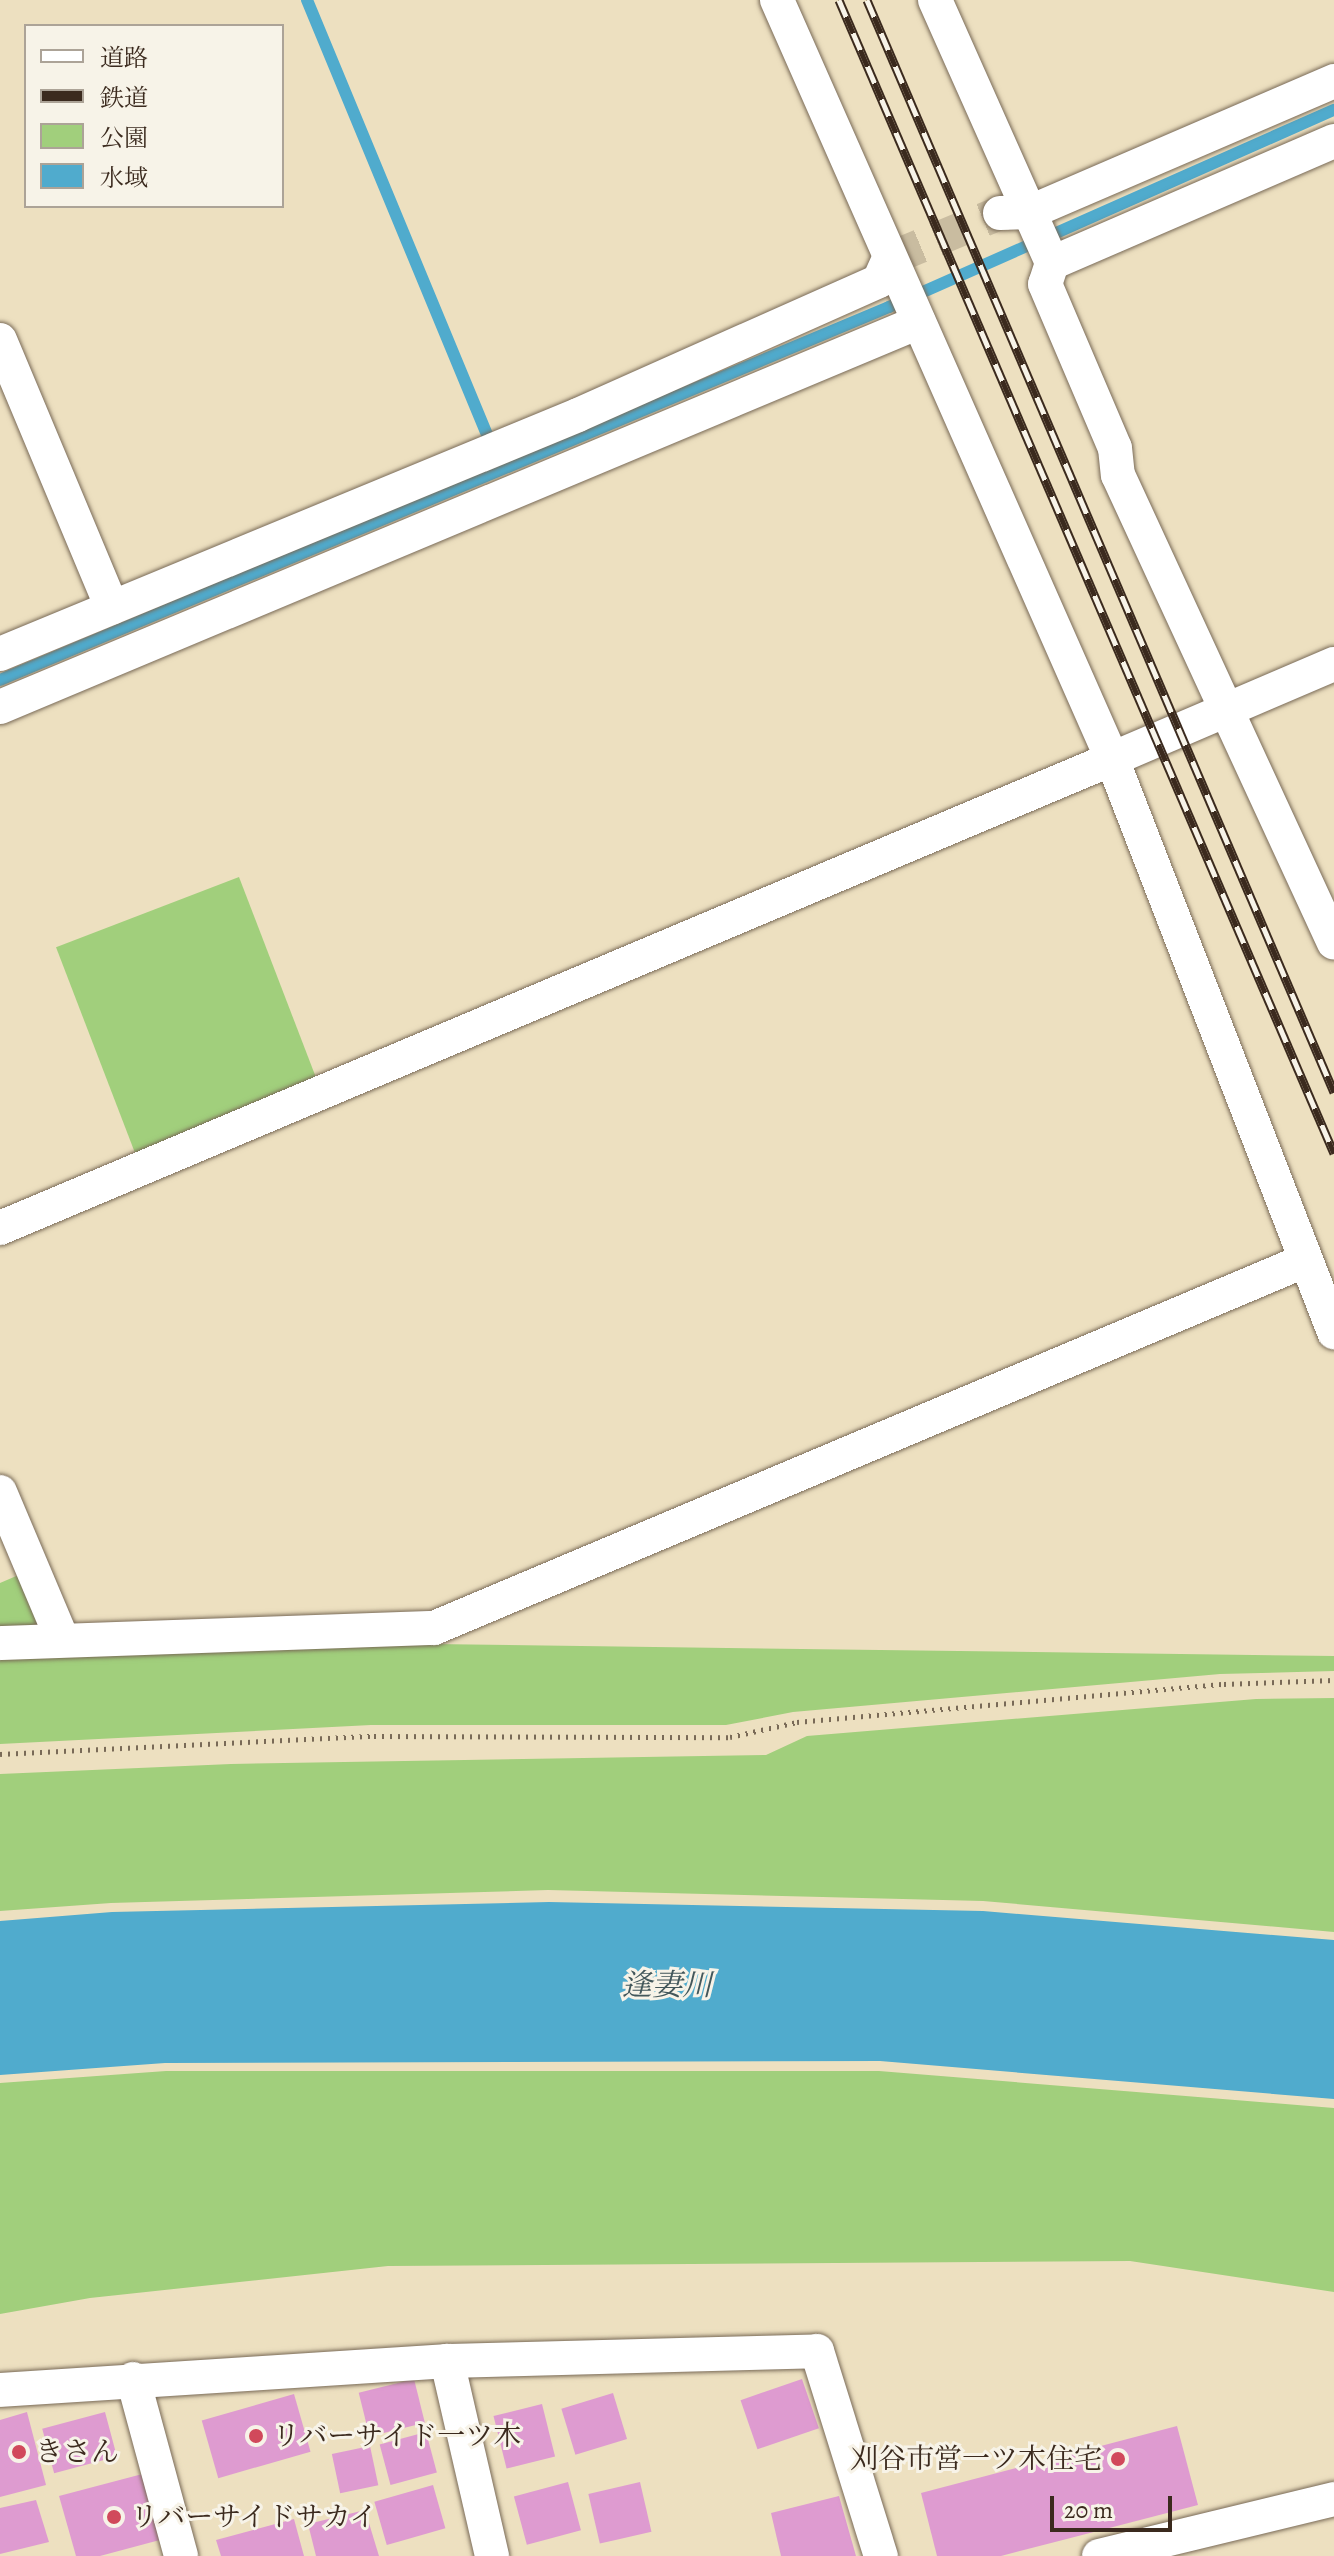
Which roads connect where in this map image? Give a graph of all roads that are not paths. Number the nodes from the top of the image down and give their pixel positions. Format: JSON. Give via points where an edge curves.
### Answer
{"nodes":[{"id":1,"x":777,"y":0,"type":"edge"},
{"id":2,"x":935,"y":0,"type":"edge"},
{"id":3,"x":1334,"y":81,"type":"edge"},
{"id":4,"x":1334,"y":141,"type":"edge"},
{"id":5,"x":1015,"y":213,"type":"junction"},
{"id":6,"x":889,"y":259,"type":"junction"},
{"id":7,"x":1052,"y":263,"type":"junction"},
{"id":8,"x":919,"y":322,"type":"junction"},
{"id":9,"x":0,"y":340,"type":"edge"},
{"id":10,"x":112,"y":608,"type":"junction"},
{"id":11,"x":0,"y":654,"type":"edge"},
{"id":12,"x":1334,"y":664,"type":"edge"},
{"id":13,"x":0,"y":707,"type":"edge"},
{"id":14,"x":1222,"y":710,"type":"junction"},
{"id":15,"x":1112,"y":759,"type":"junction"},
{"id":16,"x":1334,"y":943,"type":"edge"},
{"id":17,"x":0,"y":1228,"type":"edge"},
{"id":18,"x":1304,"y":1261,"type":"junction"},
{"id":19,"x":1334,"y":1332,"type":"edge"},
{"id":20,"x":0,"y":1492,"type":"edge"},
{"id":21,"x":62,"y":1639,"type":"junction"},
{"id":22,"x":0,"y":1643,"type":"edge"},
{"id":23,"x":447,"y":2361,"type":"junction"},
{"id":24,"x":133,"y":2379,"type":"junction"},
{"id":25,"x":0,"y":2390,"type":"edge"},
{"id":26,"x":1334,"y":2499,"type":"edge"},
{"id":27,"x":181,"y":2556,"type":"edge"},
{"id":28,"x":492,"y":2556,"type":"edge"},
{"id":29,"x":881,"y":2556,"type":"edge"},
{"id":30,"x":1099,"y":2556,"type":"edge"}],
"edges":[{"from":1,"to":6,"type":"street"},
{"from":2,"to":5,"type":"street"},
{"from":3,"to":5,"type":"street"},
{"from":4,"to":7,"type":"street"},
{"from":5,"to":7,"type":"street"},
{"from":6,"to":8,"type":"street"},
{"from":6,"to":10,"type":"street","via":[[879,281],[578,415]]},
{"from":7,"to":14,"type":"street","via":[[1045,284],[1115,448],[1118,475]]},
{"from":8,"to":13,"type":"street"},
{"from":8,"to":15,"type":"street"},
{"from":9,"to":10,"type":"street"},
{"from":10,"to":11,"type":"street"},
{"from":12,"to":14,"type":"street"},
{"from":14,"to":15,"type":"street"},
{"from":14,"to":16,"type":"street"},
{"from":15,"to":17,"type":"street"},
{"from":15,"to":18,"type":"street"},
{"from":18,"to":19,"type":"street"},
{"from":18,"to":21,"type":"street","via":[[434,1628]]},
{"from":20,"to":21,"type":"street"},
{"from":21,"to":22,"type":"street"},
{"from":23,"to":24,"type":"street"},
{"from":23,"to":28,"type":"street"},
{"from":23,"to":29,"type":"street","via":[[817,2351]]},
{"from":24,"to":25,"type":"street"},
{"from":24,"to":27,"type":"street"},
{"from":26,"to":30,"type":"street"}]}
